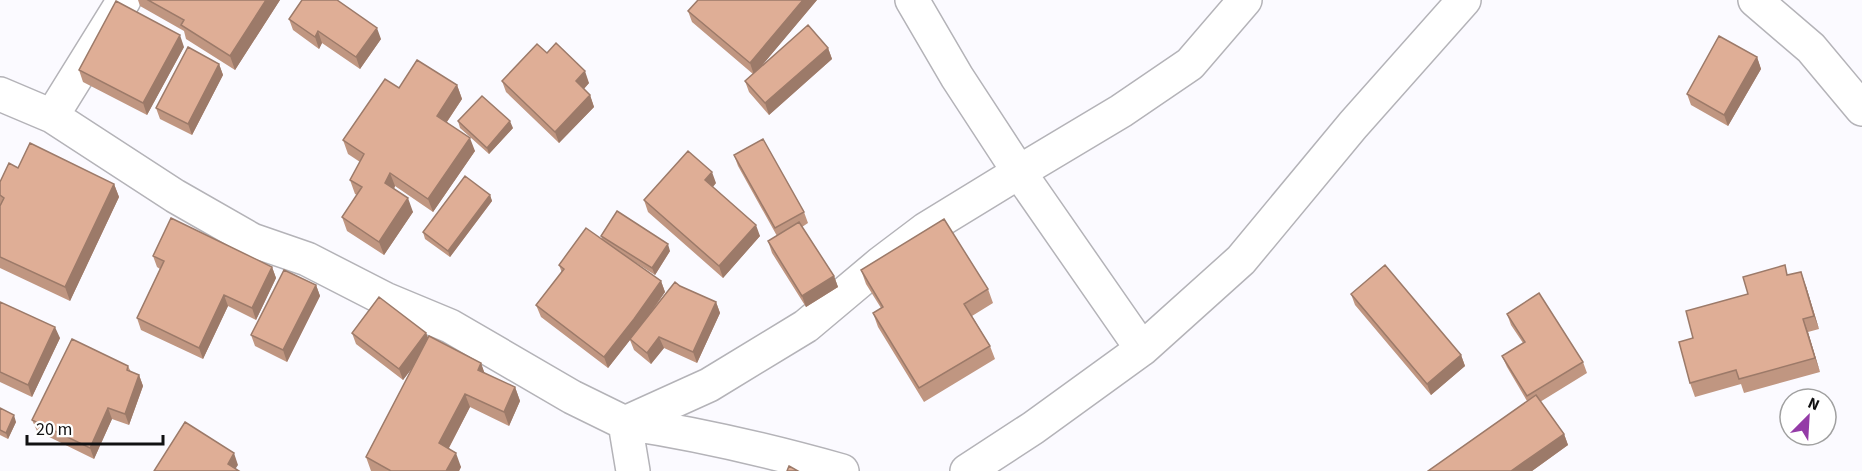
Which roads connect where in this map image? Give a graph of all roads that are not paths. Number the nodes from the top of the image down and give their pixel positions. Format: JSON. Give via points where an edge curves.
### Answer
{"nodes":[{"id":1,"x":124,"y":0,"type":"edge"},
{"id":2,"x":912,"y":0,"type":"edge"},
{"id":3,"x":1245,"y":0,"type":"edge"},
{"id":4,"x":1464,"y":0,"type":"edge"},
{"id":5,"x":1755,"y":0,"type":"edge"},
{"id":6,"x":0,"y":94,"type":"edge"},
{"id":7,"x":1862,"y":110,"type":"edge"},
{"id":8,"x":52,"y":116,"type":"junction"},
{"id":9,"x":1018,"y":172,"type":"junction"},
{"id":10,"x":1142,"y":350,"type":"junction"},
{"id":11,"x":626,"y":423,"type":"junction"},
{"id":12,"x":633,"y":471,"type":"edge"},
{"id":13,"x":842,"y":471,"type":"edge"},
{"id":14,"x":967,"y":471,"type":"edge"}],
"edges":[{"from":1,"to":8,"type":"street"},
{"from":2,"to":9,"type":"street"},
{"from":3,"to":9,"type":"street","via":[[1190,64],[1121,111]]},
{"from":4,"to":10,"type":"street","via":[[1241,260]]},
{"from":5,"to":7,"type":"street","via":[[1811,48]]},
{"from":6,"to":8,"type":"street"},
{"from":8,"to":11,"type":"street","via":[[175,196],[252,240],[307,259],[385,299],[450,326]]},
{"from":9,"to":10,"type":"street"},
{"from":9,"to":11,"type":"street","via":[[926,229],[806,326],[709,385]]},
{"from":10,"to":14,"type":"street"},
{"from":11,"to":12,"type":"street"},
{"from":11,"to":13,"type":"street","via":[[762,449]]}]}
